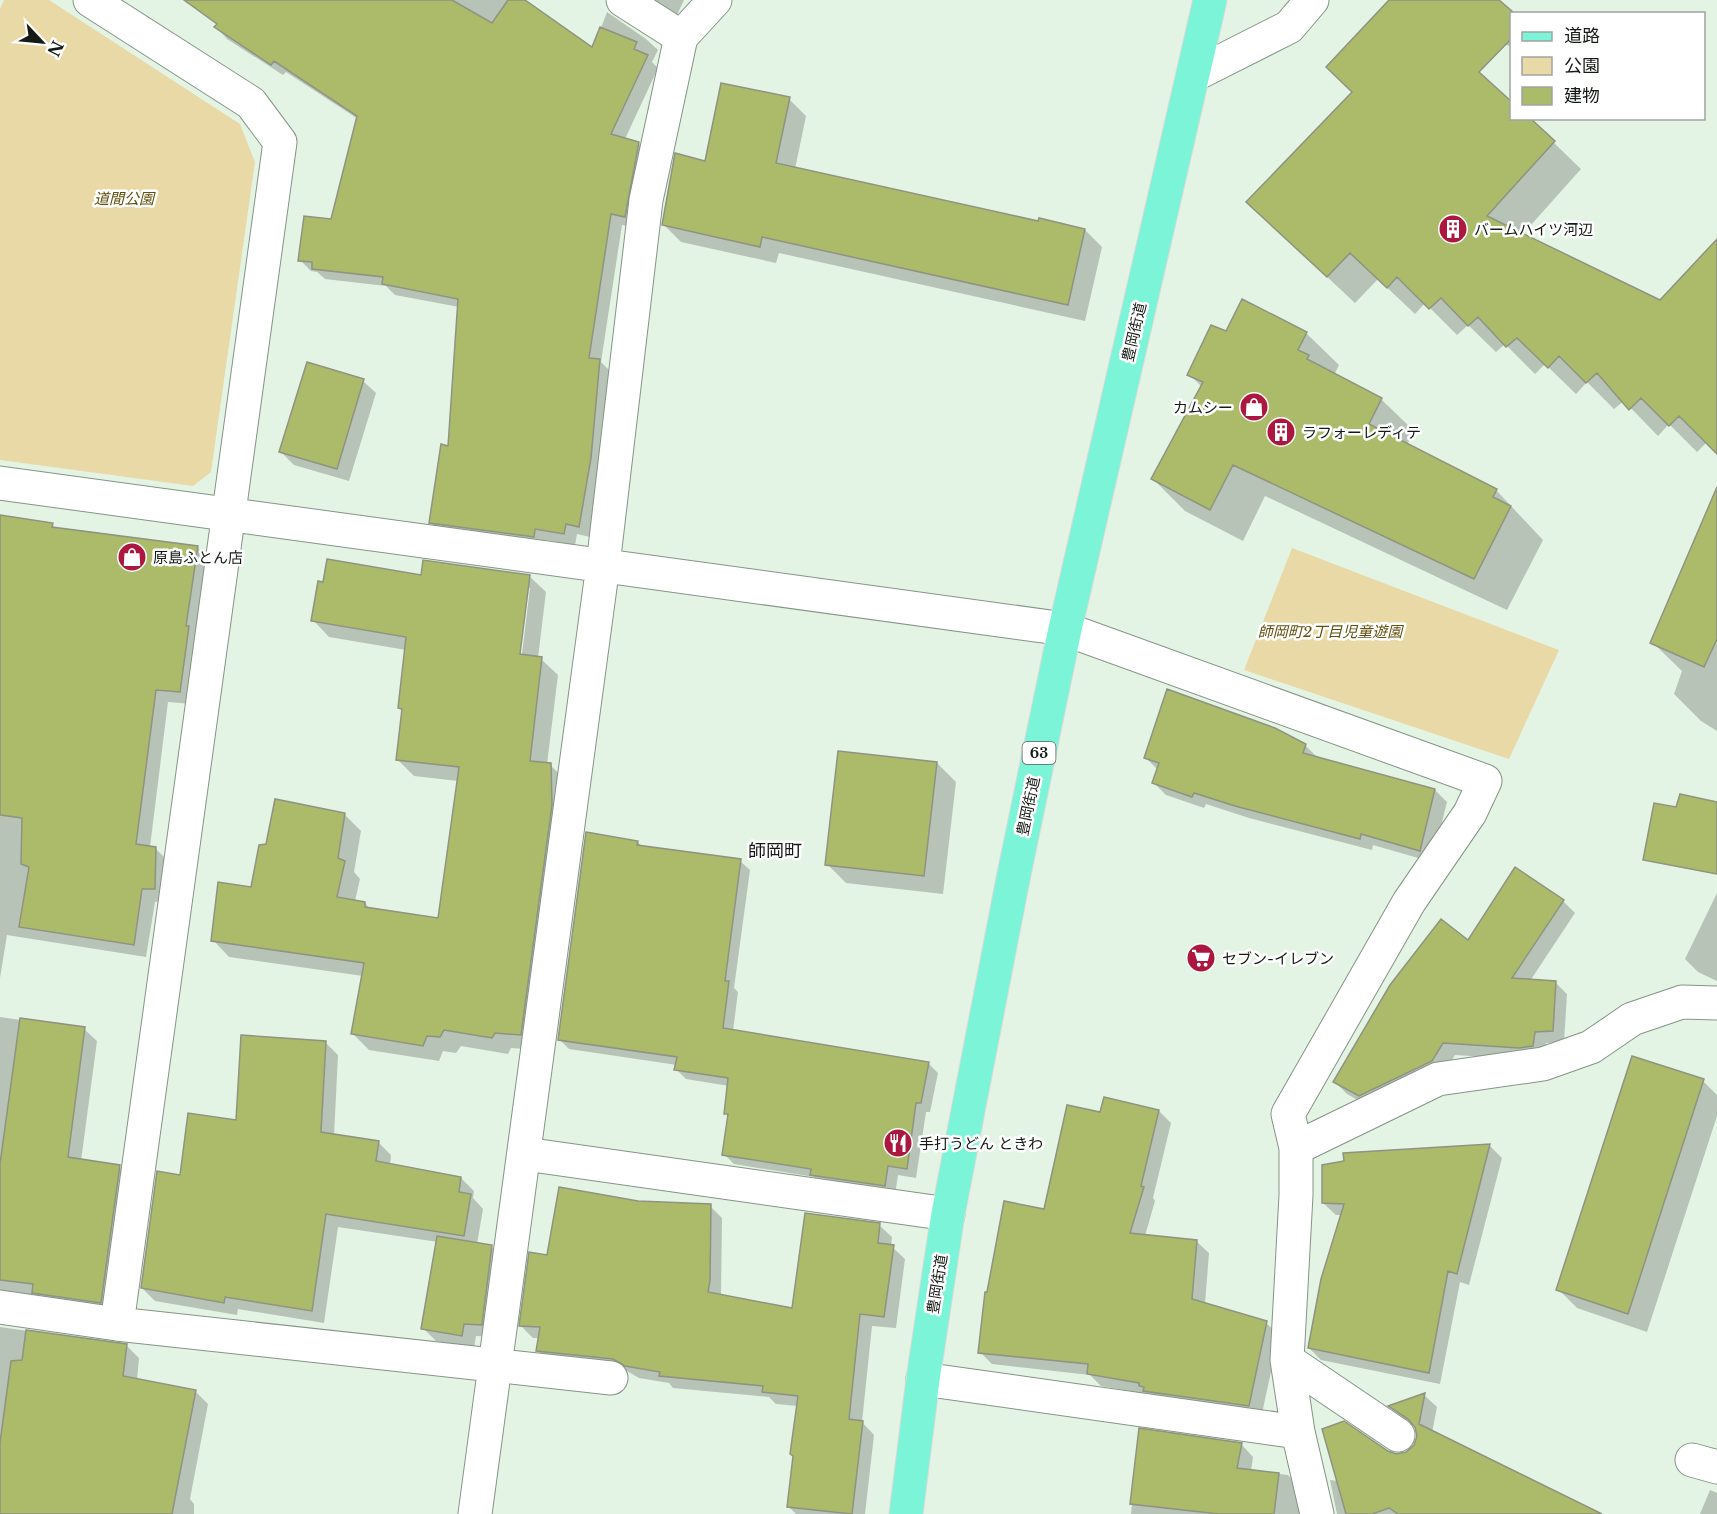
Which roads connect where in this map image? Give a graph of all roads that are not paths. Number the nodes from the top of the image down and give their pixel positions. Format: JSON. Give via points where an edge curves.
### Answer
{"nodes":[{"id":1,"x":90,"y":0,"type":"edge"},
{"id":2,"x":623,"y":0,"type":"edge"},
{"id":3,"x":715,"y":0,"type":"edge"},
{"id":4,"x":1210,"y":0,"type":"edge"},
{"id":5,"x":1312,"y":0,"type":"edge"},
{"id":6,"x":681,"y":37,"type":"junction"},
{"id":7,"x":1194,"y":75,"type":"junction"},
{"id":8,"x":0,"y":483,"type":"edge"},
{"id":9,"x":228,"y":515,"type":"junction"},
{"id":10,"x":603,"y":565,"type":"junction"},
{"id":11,"x":1065,"y":628,"type":"junction"},
{"id":12,"x":1717,"y":1003,"type":"edge"},
{"id":13,"x":1296,"y":1148,"type":"junction"},
{"id":14,"x":525,"y":1154,"type":"junction"},
{"id":15,"x":948,"y":1214,"type":"junction"},
{"id":16,"x":0,"y":1307,"type":"edge"},
{"id":17,"x":117,"y":1324,"type":"junction"},
{"id":18,"x":1287,"y":1360,"type":"junction"},
{"id":19,"x":495,"y":1365,"type":"junction"},
{"id":20,"x":611,"y":1378,"type":"dead end"},
{"id":21,"x":923,"y":1379,"type":"junction"},
{"id":22,"x":1298,"y":1432,"type":"junction"},
{"id":23,"x":1398,"y":1435,"type":"dead end"},
{"id":24,"x":475,"y":1514,"type":"edge"},
{"id":25,"x":906,"y":1514,"type":"edge"},
{"id":26,"x":1317,"y":1514,"type":"edge"}],
"edges":[{"from":1,"to":9,"type":"street","via":[[251,104],[280,142]]},
{"from":2,"to":6,"type":"street"},
{"from":3,"to":6,"type":"street"},
{"from":4,"to":7,"type":"main road","name":"豊岡街道","number":"63"},
{"from":5,"to":7,"type":"street","via":[[1288,27]]},
{"from":6,"to":10,"type":"street","via":[[646,200]]},
{"from":7,"to":11,"type":"main road","name":"豊岡街道","number":"63"},
{"from":8,"to":9,"type":"street"},
{"from":9,"to":10,"type":"street"},
{"from":9,"to":17,"type":"street"},
{"from":10,"to":11,"type":"street"},
{"from":10,"to":14,"type":"street"},
{"from":11,"to":13,"type":"street","via":[[1485,781],[1470,813],[1409,902],[1288,1114]]},
{"from":11,"to":15,"type":"main road","name":"豊岡街道","number":"63"},
{"from":12,"to":13,"type":"street","via":[[1682,1002],[1632,1019],[1591,1047],[1543,1064],[1438,1078]]},
{"from":13,"to":18,"type":"street"},
{"from":14,"to":15,"type":"street"},
{"from":14,"to":19,"type":"street"},
{"from":15,"to":21,"type":"main road","name":"豊岡街道","number":"63"},
{"from":16,"to":17,"type":"street"},
{"from":17,"to":19,"type":"street"},
{"from":18,"to":22,"type":"street"},
{"from":18,"to":23,"type":"street"},
{"from":19,"to":20,"type":"street"},
{"from":19,"to":24,"type":"street"},
{"from":21,"to":22,"type":"street"},
{"from":21,"to":25,"type":"main road","name":"豊岡街道","number":"63"},
{"from":22,"to":26,"type":"street"}]}
